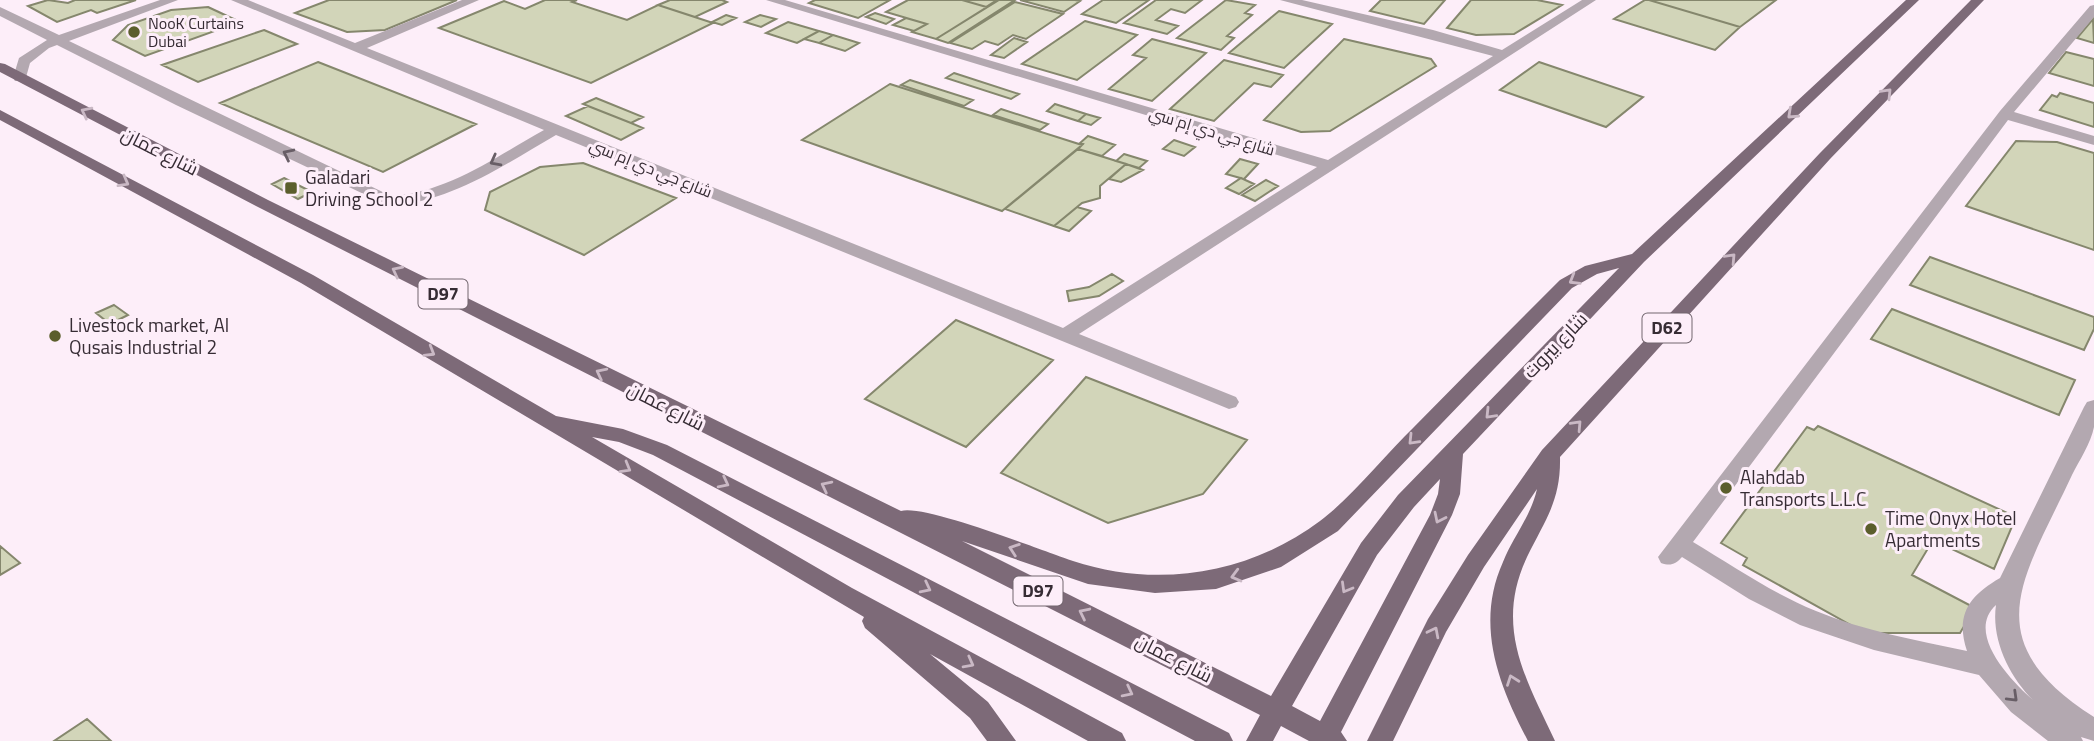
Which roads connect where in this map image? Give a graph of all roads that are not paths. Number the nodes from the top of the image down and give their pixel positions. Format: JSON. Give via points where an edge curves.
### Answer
{"nodes":[{"id":1,"x":172,"y":0,"type":"edge"},
{"id":2,"x":237,"y":0,"type":"edge"},
{"id":3,"x":472,"y":0,"type":"edge"},
{"id":4,"x":772,"y":0,"type":"edge"},
{"id":5,"x":1286,"y":0,"type":"edge"},
{"id":6,"x":1590,"y":0,"type":"edge"},
{"id":7,"x":1978,"y":0,"type":"edge"},
{"id":8,"x":1912,"y":1,"type":"edge"},
{"id":9,"x":2094,"y":9,"type":"edge"},
{"id":10,"x":0,"y":11,"type":"edge"},
{"id":11,"x":57,"y":39,"type":"junction"},
{"id":12,"x":355,"y":48,"type":"junction"},
{"id":13,"x":1504,"y":55,"type":"junction"},
{"id":14,"x":0,"y":67,"type":"edge"},
{"id":15,"x":20,"y":78,"type":"junction"},
{"id":16,"x":0,"y":114,"type":"edge"},
{"id":17,"x":2006,"y":114,"type":"junction"},
{"id":18,"x":556,"y":129,"type":"junction"},
{"id":19,"x":2094,"y":141,"type":"edge"},
{"id":20,"x":1331,"y":166,"type":"junction"},
{"id":21,"x":1638,"y":258,"type":"junction"},
{"id":22,"x":1064,"y":335,"type":"junction"},
{"id":23,"x":1229,"y":402,"type":"dead end"},
{"id":24,"x":2094,"y":407,"type":"edge"},
{"id":25,"x":545,"y":421,"type":"junction"},
{"id":26,"x":1453,"y":452,"type":"junction"},
{"id":27,"x":1549,"y":455,"type":"junction"},
{"id":28,"x":887,"y":516,"type":"junction"},
{"id":29,"x":2010,"y":584,"type":"junction"},
{"id":30,"x":844,"y":595,"type":"junction"},
{"id":31,"x":1988,"y":667,"type":"junction"},
{"id":32,"x":1276,"y":711,"type":"junction"},
{"id":33,"x":2094,"y":731,"type":"edge"},
{"id":34,"x":1328,"y":739,"type":"edge"},
{"id":35,"x":1003,"y":741,"type":"edge"},
{"id":36,"x":1113,"y":741,"type":"edge"},
{"id":37,"x":1220,"y":741,"type":"edge"},
{"id":38,"x":1259,"y":741,"type":"edge"},
{"id":39,"x":1380,"y":741,"type":"edge"},
{"id":40,"x":1542,"y":741,"type":"edge"},
{"id":41,"x":2070,"y":741,"type":"edge"}],
"edges":[{"from":1,"to":11,"type":"street"},
{"from":2,"to":12,"type":"street","name":"شارع جي دي إم سي"},
{"from":3,"to":12,"type":"street"},
{"from":4,"to":20,"type":"street","name":"شارع جي دي إم سي"},
{"from":5,"to":13,"type":"street"},
{"from":6,"to":13,"type":"street"},
{"from":27,"to":7,"type":"main road","number":"D62","one_way":true,"via":[[1825,156]]},
{"from":8,"to":21,"type":"main road","name":"شارع بيروت","one_way":true},
{"from":9,"to":17,"type":"street"},
{"from":10,"to":11,"type":"street"},
{"from":11,"to":15,"type":"street","via":[[30,54]]},
{"from":18,"to":11,"type":"street","one_way":true,"via":[[434,194],[412,201],[389,201]]},
{"from":12,"to":18,"type":"street","name":"شارع جي دي إم سي"},
{"from":13,"to":20,"type":"street"},
{"from":14,"to":15,"type":"main road","name":"شارع عمان","number":"D97"},
{"from":28,"to":15,"type":"main road","name":"شارع عمان","number":"D97","one_way":true},
{"from":16,"to":25,"type":"main road","one_way":true,"via":[[307,279]]},
{"from":17,"to":19,"type":"street"},
{"from":17,"to":31,"type":"street","via":[[1673,550],[1808,618]]},
{"from":18,"to":22,"type":"street","name":"شارع جي دي إم سي"},
{"from":20,"to":22,"type":"street"},
{"from":21,"to":26,"type":"main road","name":"شارع بيروت","one_way":true},
{"from":21,"to":28,"type":"main road","one_way":true,"via":[[1591,270],[1566,284],[1330,525],[1300,549],[1235,577],[1184,583],[1088,575],[933,523]]},
{"from":22,"to":23,"type":"street","name":"شارع جي دي إم سي"},
{"from":24,"to":29,"type":"street"},
{"from":25,"to":30,"type":"main road","one_way":true},
{"from":25,"to":37,"type":"main road","one_way":true,"via":[[623,436],[660,450]]},
{"from":26,"to":32,"type":"main road","name":"شارع بيروت","one_way":true,"via":[[1369,549]]},
{"from":26,"to":34,"type":"main road","one_way":true,"via":[[1449,494],[1441,515]]},
{"from":39,"to":27,"type":"main road","number":"D62","one_way":true,"via":[[1437,626]]},
{"from":40,"to":27,"type":"main road","one_way":true,"via":[[1510,676],[1500,612],[1508,573],[1545,506],[1551,479]]},
{"from":32,"to":28,"type":"main road","name":"شارع عمان","number":"D97","one_way":true},
{"from":29,"to":31,"type":"street","via":[[1987,598],[1977,611],[1977,646]]},
{"from":29,"to":33,"type":"street","via":[[2005,623],[2010,645],[2024,670],[2046,695]]},
{"from":30,"to":35,"type":"main road","via":[[979,710]]},
{"from":30,"to":36,"type":"main road","one_way":true},
{"from":31,"to":41,"type":"street","one_way":true,"via":[[2027,711]]},
{"from":32,"to":34,"type":"main road","name":"شارع عمان","number":"D97"},
{"from":32,"to":38,"type":"main road","name":"شارع بيروت"}]}
